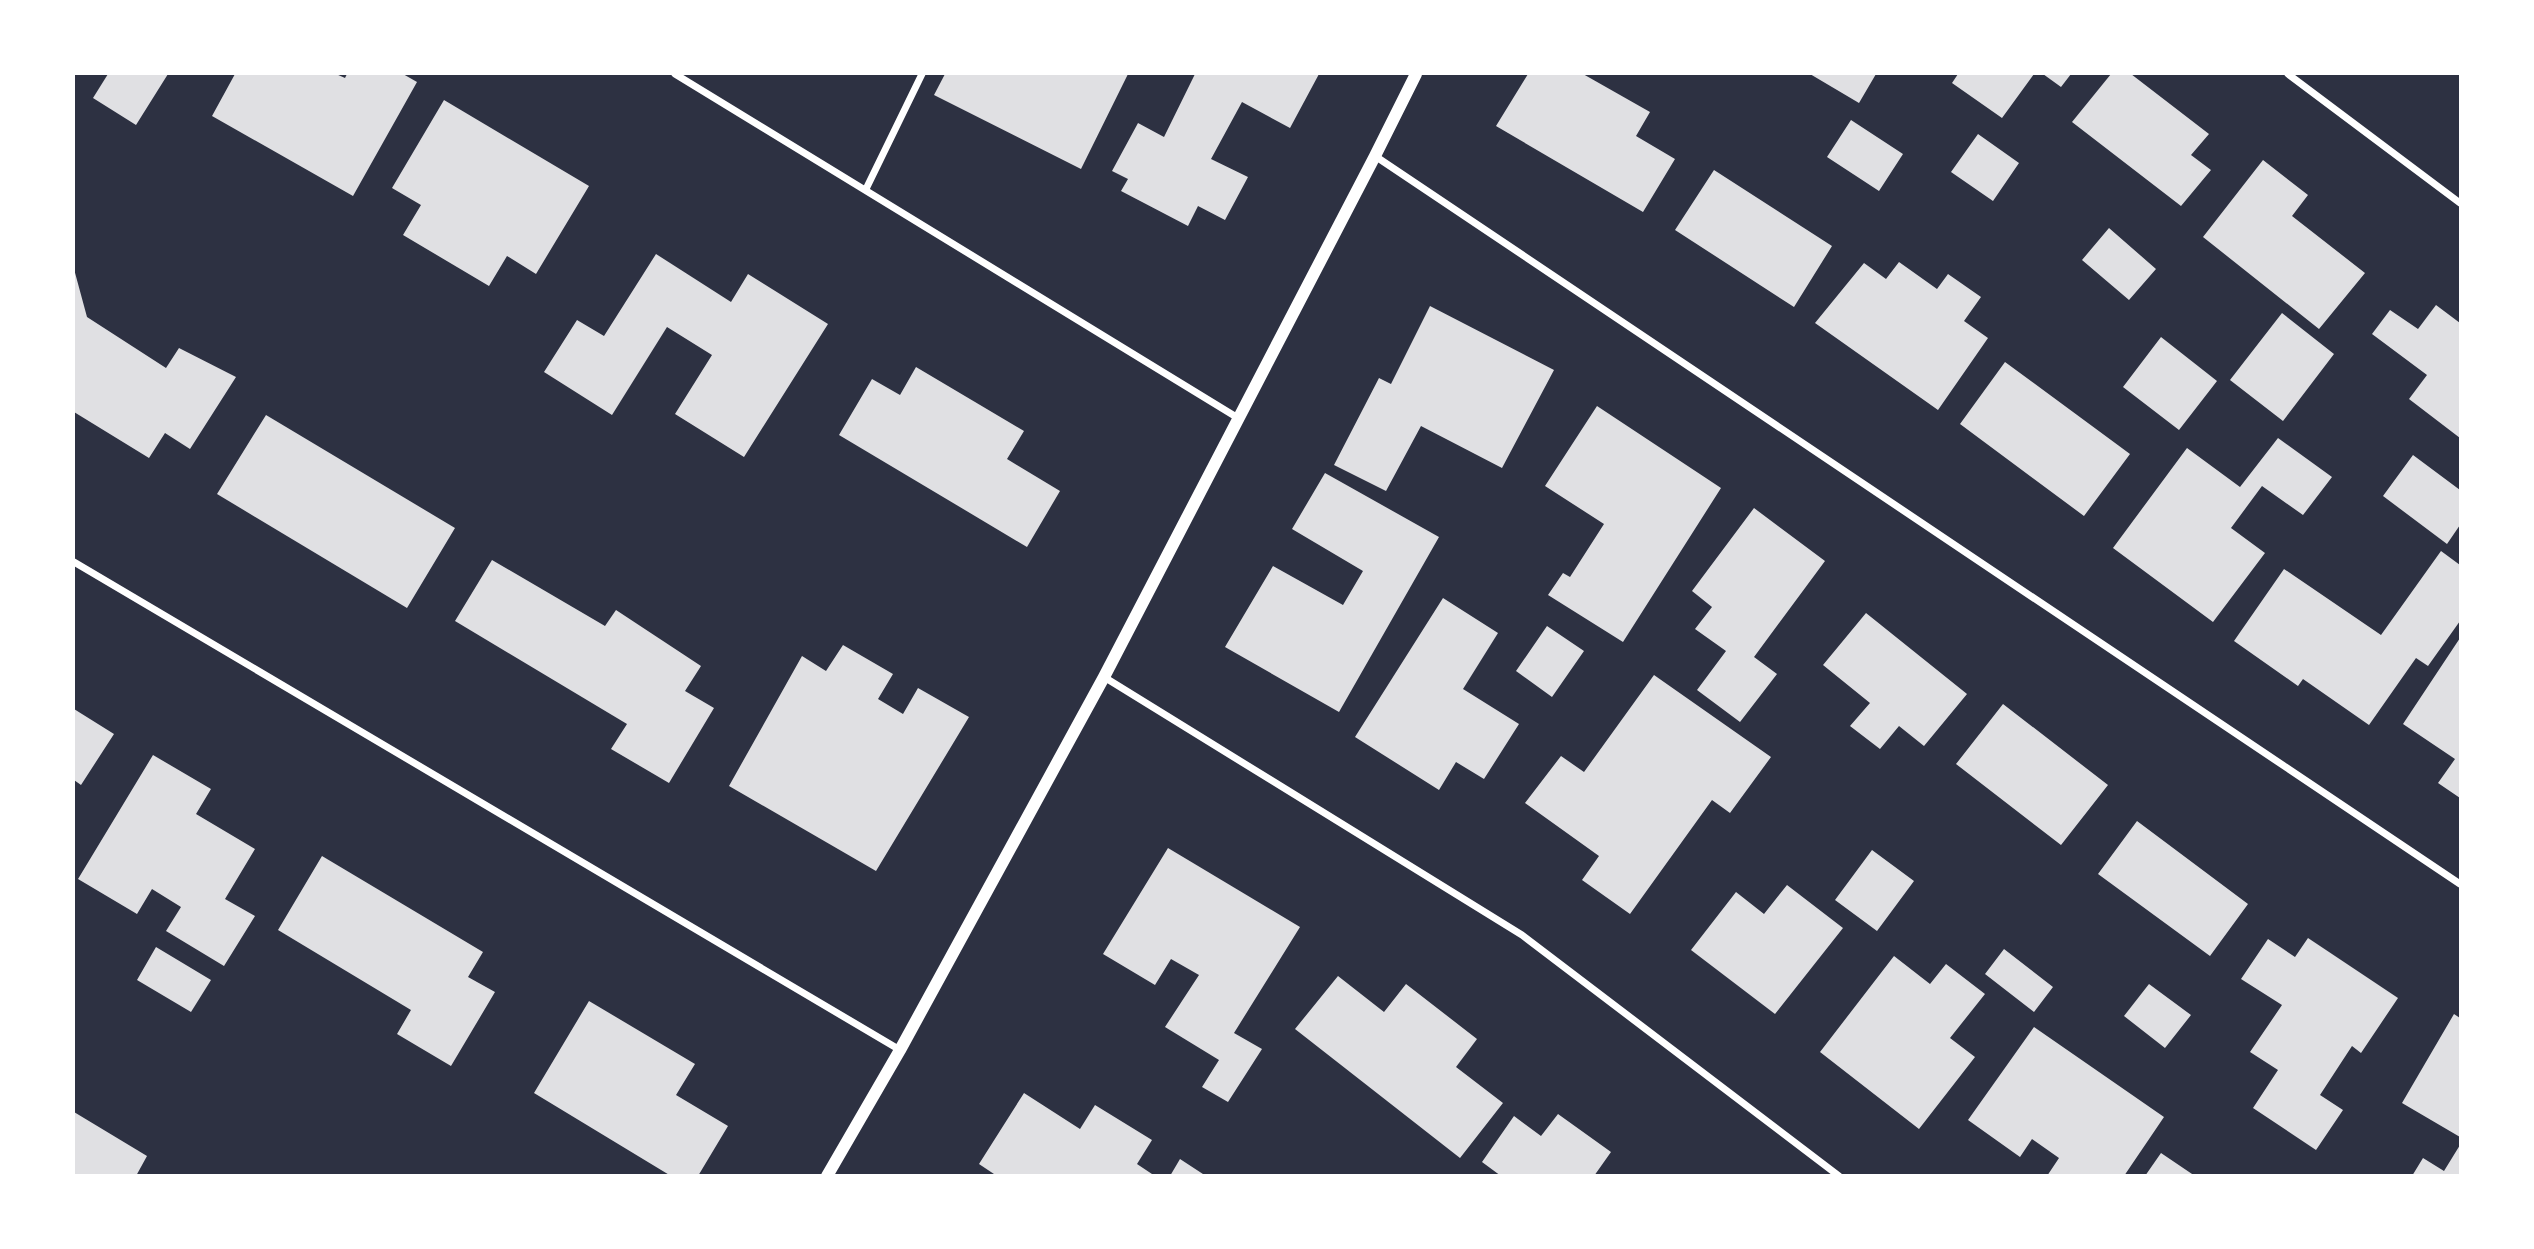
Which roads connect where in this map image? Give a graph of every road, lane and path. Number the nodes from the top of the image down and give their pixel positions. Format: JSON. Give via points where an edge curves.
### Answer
{"nodes":[{"id":1,"x":675,"y":74,"type":"edge"},
{"id":2,"x":922,"y":74,"type":"edge"},
{"id":3,"x":1416,"y":74,"type":"edge"},
{"id":4,"x":2288,"y":74,"type":"edge"},
{"id":5,"x":1375,"y":156,"type":"junction"},
{"id":6,"x":866,"y":189,"type":"junction"},
{"id":7,"x":2460,"y":203,"type":"edge"},
{"id":8,"x":1238,"y":418,"type":"junction"},
{"id":9,"x":74,"y":562,"type":"edge"},
{"id":10,"x":1104,"y":677,"type":"junction"},
{"id":11,"x":2460,"y":884,"type":"edge"},
{"id":12,"x":900,"y":1050,"type":"junction"},
{"id":13,"x":827,"y":1175,"type":"edge"},
{"id":14,"x":1839,"y":1175,"type":"edge"}],
"edges":[{"from":1,"to":6,"type":"street"},
{"from":2,"to":6,"type":"street"},
{"from":3,"to":5,"type":"street"},
{"from":4,"to":7,"type":"street"},
{"from":5,"to":8,"type":"street"},
{"from":5,"to":11,"type":"street"},
{"from":6,"to":8,"type":"street"},
{"from":8,"to":10,"type":"street"},
{"from":9,"to":12,"type":"street"},
{"from":10,"to":12,"type":"street"},
{"from":10,"to":14,"type":"street","via":[[1522,935]]},
{"from":12,"to":13,"type":"street"}]}
